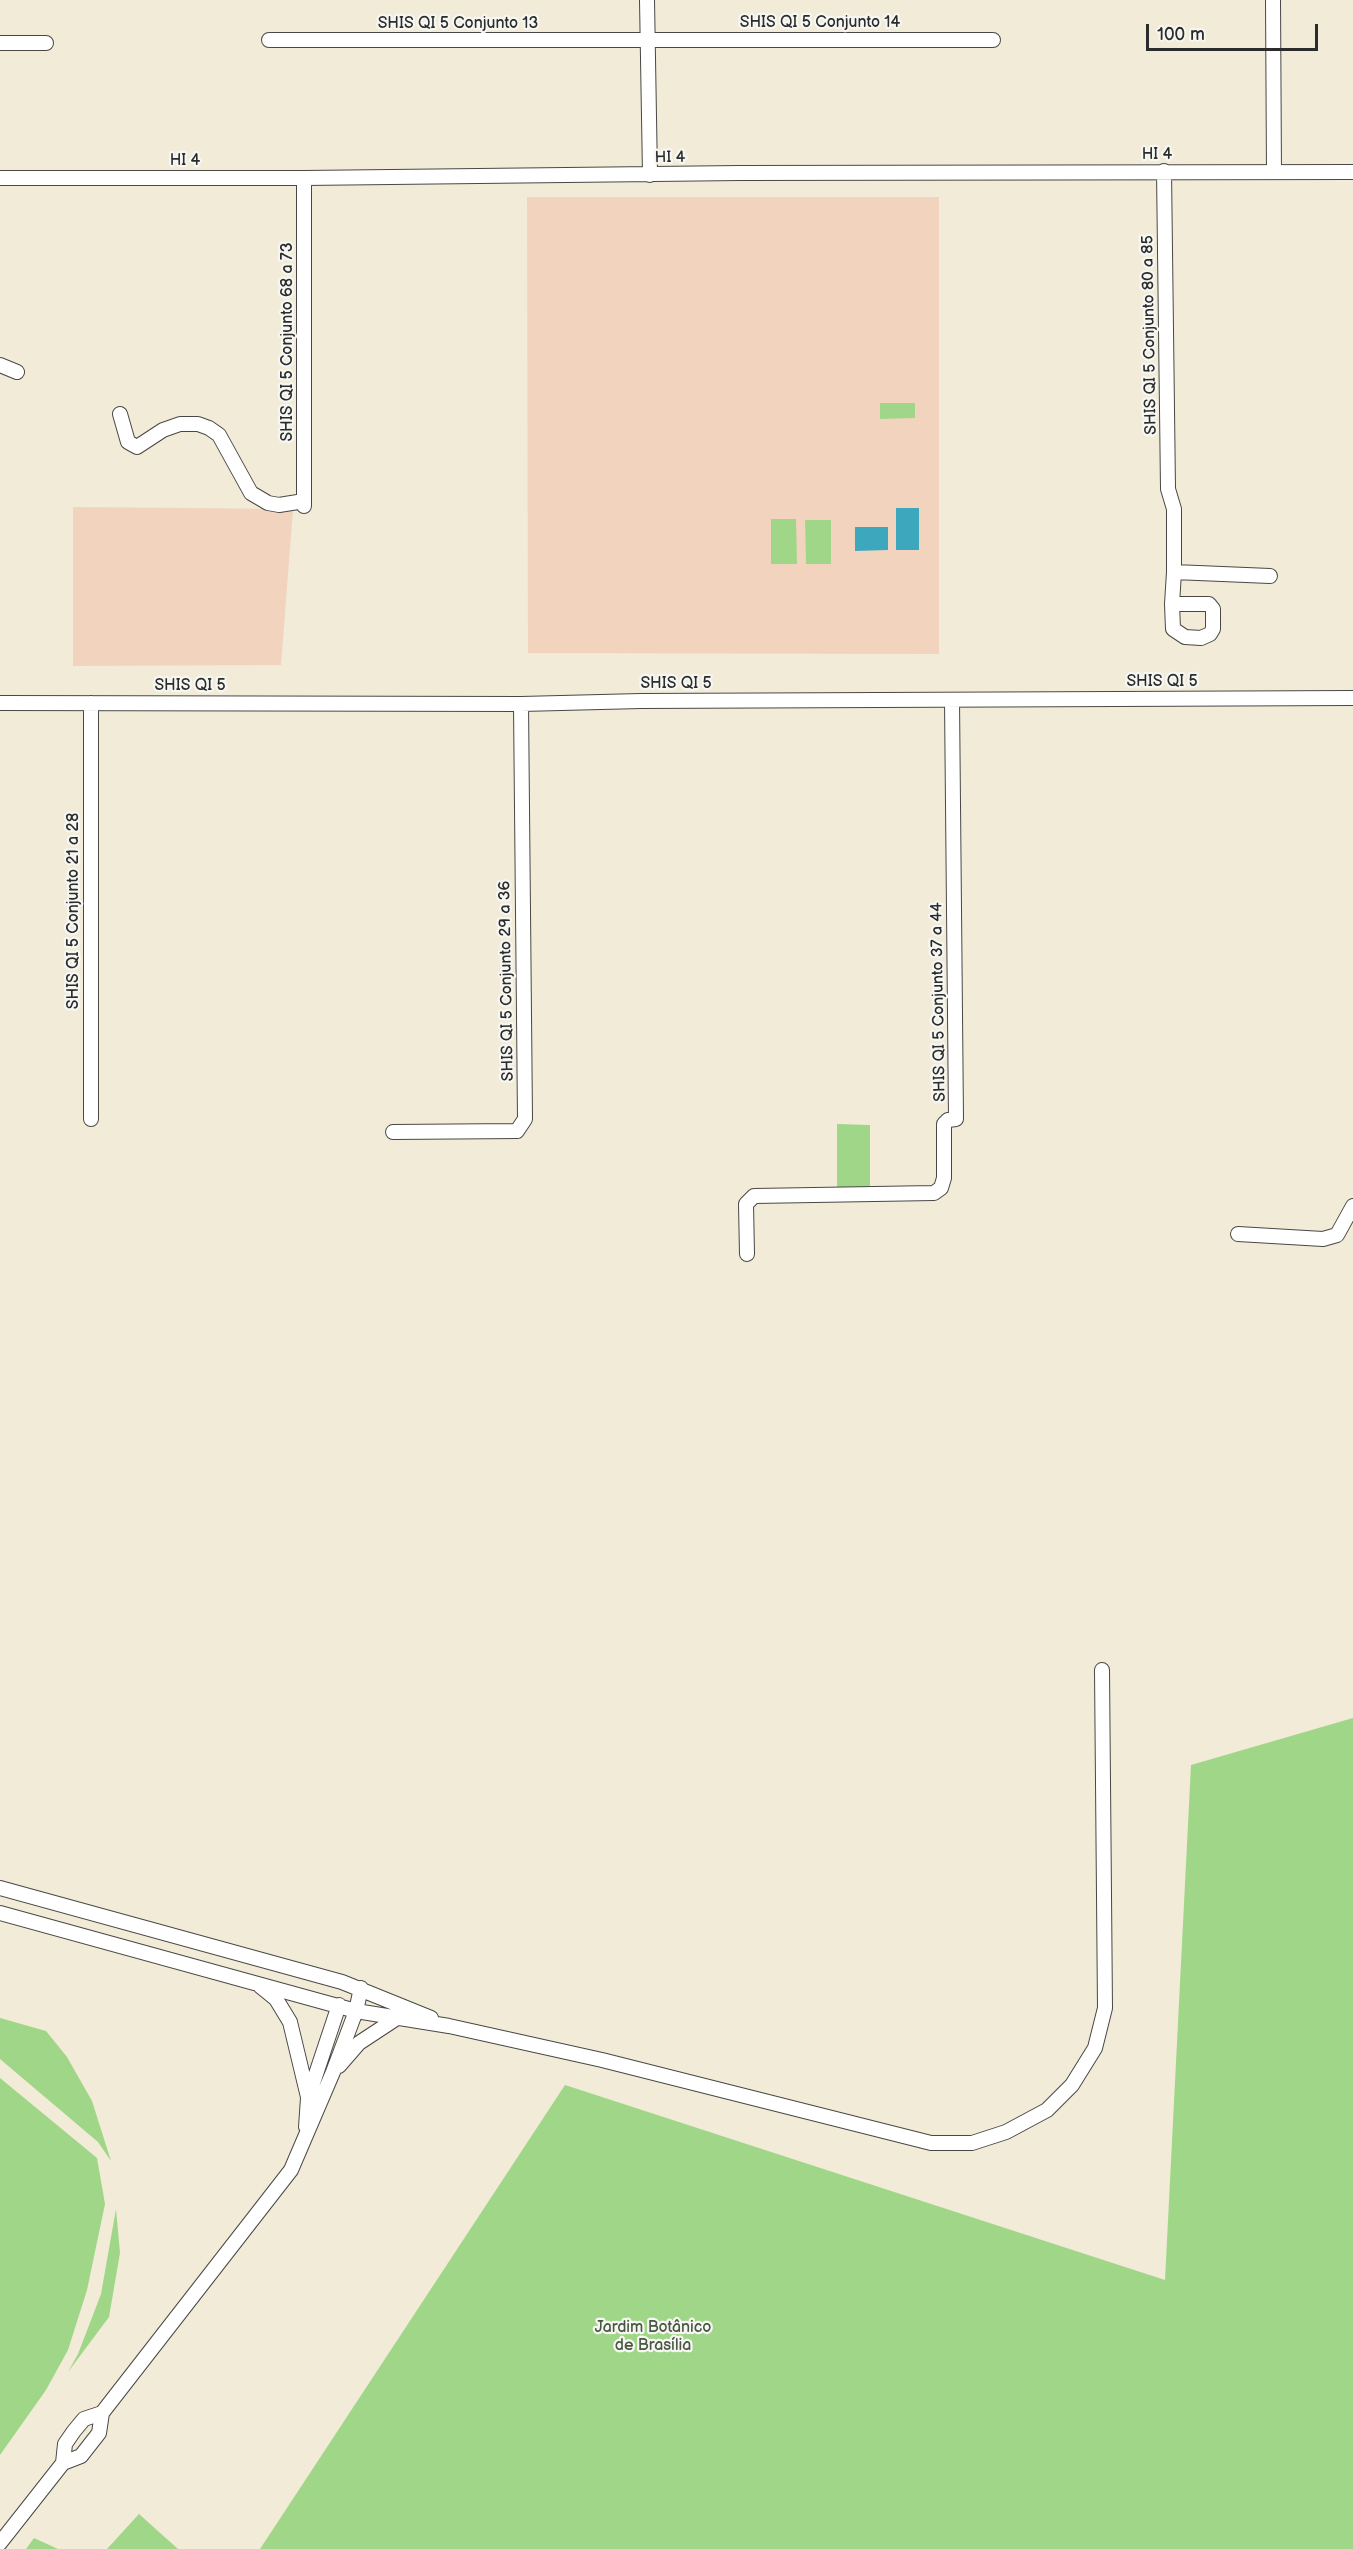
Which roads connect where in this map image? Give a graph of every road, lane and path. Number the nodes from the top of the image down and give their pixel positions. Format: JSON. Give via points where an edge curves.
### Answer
{"nodes":[{"id":1,"x":647,"y":0,"type":"edge"},
{"id":2,"x":1273,"y":0,"type":"edge"},
{"id":3,"x":269,"y":40,"type":"dead end"},
{"id":4,"x":648,"y":40,"type":"junction"},
{"id":5,"x":993,"y":40,"type":"dead end"},
{"id":6,"x":0,"y":43,"type":"edge"},
{"id":7,"x":46,"y":43,"type":"dead end"},
{"id":8,"x":1349,"y":170,"type":"edge"},
{"id":9,"x":1164,"y":171,"type":"junction"},
{"id":10,"x":1274,"y":172,"type":"junction"},
{"id":11,"x":650,"y":175,"type":"junction"},
{"id":12,"x":0,"y":177,"type":"edge"},
{"id":13,"x":304,"y":178,"type":"junction"},
{"id":14,"x":0,"y":364,"type":"edge"},
{"id":15,"x":17,"y":372,"type":"dead end"},
{"id":16,"x":120,"y":414,"type":"dead end"},
{"id":17,"x":1174,"y":572,"type":"junction"},
{"id":18,"x":1270,"y":576,"type":"dead end"},
{"id":19,"x":1172,"y":604,"type":"dead end"},
{"id":20,"x":1353,"y":698,"type":"edge"},
{"id":21,"x":952,"y":700,"type":"junction"},
{"id":22,"x":0,"y":703,"type":"edge"},
{"id":23,"x":91,"y":703,"type":"junction"},
{"id":24,"x":521,"y":704,"type":"junction"},
{"id":25,"x":91,"y":1119,"type":"dead end"},
{"id":26,"x":393,"y":1132,"type":"dead end"},
{"id":27,"x":1353,"y":1206,"type":"edge"},
{"id":28,"x":1238,"y":1234,"type":"dead end"},
{"id":29,"x":747,"y":1254,"type":"dead end"},
{"id":30,"x":1102,"y":1670,"type":"dead end"},
{"id":31,"x":0,"y":1888,"type":"edge"},
{"id":32,"x":0,"y":1913,"type":"edge"},
{"id":33,"x":256,"y":1983,"type":"junction"},
{"id":34,"x":360,"y":1988,"type":"junction"},
{"id":35,"x":339,"y":2005,"type":"junction"},
{"id":36,"x":356,"y":2011,"type":"junction"},
{"id":37,"x":397,"y":2019,"type":"junction"},
{"id":38,"x":449,"y":2026,"type":"junction"},
{"id":39,"x":333,"y":2072,"type":"junction"},
{"id":40,"x":308,"y":2098,"type":"junction"},
{"id":41,"x":304,"y":2142,"type":"junction"},
{"id":42,"x":102,"y":2413,"type":"junction"},
{"id":43,"x":63,"y":2463,"type":"junction"},
{"id":44,"x":0,"y":2543,"type":"edge"}],
"edges":[{"from":1,"to":4,"type":"street"},
{"from":2,"to":10,"type":"street"},
{"from":3,"to":4,"type":"street","name":"SHIS QI 5 Conjunto 13"},
{"from":4,"to":5,"type":"street","name":"SHIS QI 5 Conjunto 14"},
{"from":4,"to":11,"type":"street"},
{"from":6,"to":7,"type":"street"},
{"from":8,"to":10,"type":"street","name":"HI 4"},
{"from":9,"to":10,"type":"street","name":"HI 4"},
{"from":9,"to":11,"type":"street","name":"HI 4"},
{"from":9,"to":17,"type":"street","name":"SHIS QI 5 Conjunto 80 a 85","via":[[1168,489],[1174,509]]},
{"from":11,"to":13,"type":"street","name":"HI 4"},
{"from":12,"to":13,"type":"street","name":"HI 4"},
{"from":13,"to":16,"type":"street","name":"SHIS QI 5 Conjunto 68 a 73","via":[[304,503],[268,503],[251,493],[219,435],[209,429],[198,424],[180,424],[137,447],[128,442]]},
{"from":14,"to":15,"type":"street"},
{"from":17,"to":18,"type":"street"},
{"from":17,"to":19,"type":"street","name":"SHIS QI 5 Conjunto 80 a 85"},
{"from":20,"to":21,"type":"street","name":"SHIS QI 5"},
{"from":21,"to":24,"type":"street","name":"SHIS QI 5"},
{"from":21,"to":29,"type":"street","name":"SHIS QI 5 Conjunto 37 a 44","via":[[956,1119],[944,1124],[941,1188],[934,1193],[754,1196],[746,1204]]},
{"from":22,"to":23,"type":"street","name":"SHIS QI 5"},
{"from":23,"to":24,"type":"street","name":"SHIS QI 5"},
{"from":23,"to":25,"type":"street","name":"SHIS QI 5 Conjunto 21 a 28"},
{"from":24,"to":26,"type":"street","name":"SHIS QI 5 Conjunto 29 a 36","via":[[525,1119],[517,1131]]},
{"from":27,"to":28,"type":"street","via":[[1337,1235],[1323,1239]]},
{"from":30,"to":38,"type":"street","via":[[1105,2008],[1095,2048],[1072,2085],[1047,2110],[1006,2132],[972,2143],[931,2143],[602,2060]]},
{"from":31,"to":34,"type":"street"},
{"from":32,"to":33,"type":"street"},
{"from":33,"to":35,"type":"street"},
{"from":33,"to":40,"type":"street","via":[[276,1999],[290,2022]]},
{"from":34,"to":36,"type":"street"},
{"from":34,"to":38,"type":"street"},
{"from":35,"to":36,"type":"street"},
{"from":35,"to":40,"type":"street"},
{"from":36,"to":37,"type":"street"},
{"from":36,"to":39,"type":"street"},
{"from":37,"to":38,"type":"street"},
{"from":37,"to":39,"type":"street","via":[[359,2043]]},
{"from":39,"to":41,"type":"street"},
{"from":40,"to":41,"type":"street"},
{"from":41,"to":42,"type":"street","via":[[291,2170]]},
{"from":42,"to":43,"type":"street","via":[[99,2433],[81,2456]]},
{"from":42,"to":43,"type":"street","via":[[84,2419],[79,2425],[65,2444]]},
{"from":43,"to":44,"type":"street"}]}
